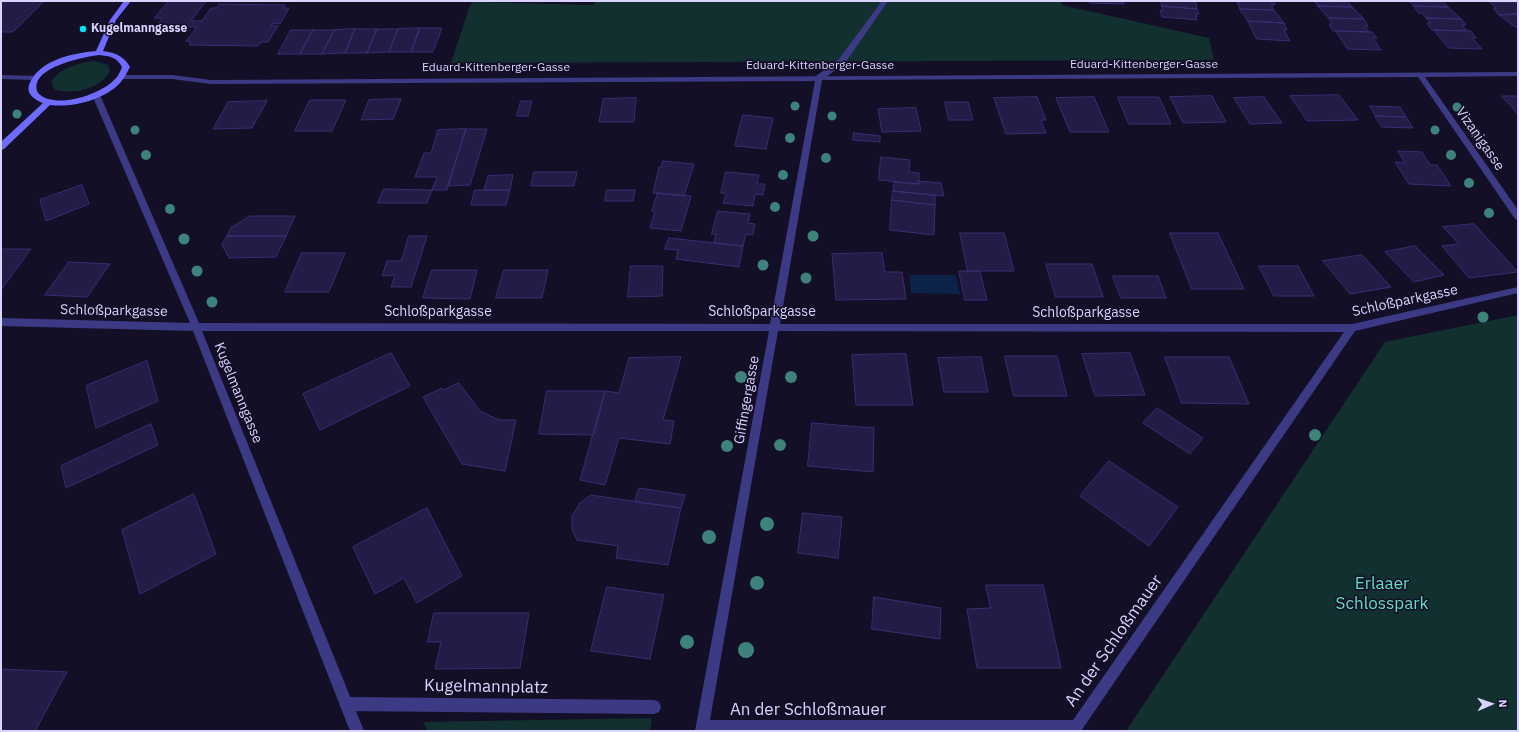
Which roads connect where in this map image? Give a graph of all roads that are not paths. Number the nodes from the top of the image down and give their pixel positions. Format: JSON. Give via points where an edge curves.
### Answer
{"nodes":[{"id":1,"x":128,"y":1,"type":"edge"},
{"id":2,"x":885,"y":1,"type":"edge"},
{"id":3,"x":99,"y":52,"type":"junction"},
{"id":4,"x":1518,"y":74,"type":"edge"},
{"id":5,"x":1420,"y":75,"type":"junction"},
{"id":6,"x":1,"y":77,"type":"edge"},
{"id":7,"x":122,"y":77,"type":"junction"},
{"id":8,"x":36,"y":78,"type":"junction"},
{"id":9,"x":819,"y":78,"type":"junction"},
{"id":10,"x":96,"y":95,"type":"junction"},
{"id":11,"x":48,"y":102,"type":"junction"},
{"id":12,"x":1,"y":147,"type":"edge"},
{"id":13,"x":1518,"y":217,"type":"edge"},
{"id":14,"x":1518,"y":290,"type":"edge"},
{"id":15,"x":1,"y":322,"type":"edge"},
{"id":16,"x":775,"y":326,"type":"junction"},
{"id":17,"x":196,"y":327,"type":"junction"},
{"id":18,"x":1352,"y":328,"type":"junction"},
{"id":19,"x":348,"y":704,"type":"junction"},
{"id":20,"x":654,"y":707,"type":"dead end"},
{"id":21,"x":703,"y":729,"type":"edge"},
{"id":22,"x":357,"y":731,"type":"edge"}],
"edges":[{"from":1,"to":3,"type":"street","via":[[113,20]]},
{"from":2,"to":9,"type":"street","via":[[842,61]]},
{"from":3,"to":7,"type":"street","via":[[114,54],[123,59],[126,67]]},
{"from":3,"to":8,"type":"street","via":[[56,63]]},
{"from":4,"to":5,"type":"street","name":"Eduard-Kittenberger-Gasse"},
{"from":5,"to":9,"type":"street","name":"Eduard-Kittenberger-Gasse"},
{"from":5,"to":13,"type":"street","name":"Vizanigasse"},
{"from":6,"to":8,"type":"street"},
{"from":7,"to":9,"type":"street","name":"Eduard-Kittenberger-Gasse","via":[[172,77],[211,82]]},
{"from":7,"to":10,"type":"street"},
{"from":8,"to":11,"type":"street","via":[[32,86],[33,93],[38,99]]},
{"from":9,"to":16,"type":"street","name":"Giffingergasse"},
{"from":10,"to":11,"type":"street","via":[[63,103]]},
{"from":10,"to":17,"type":"street","name":"Kugelmanngasse"},
{"from":11,"to":12,"type":"street"},
{"from":14,"to":18,"type":"street","name":"Schloßparkgasse"},
{"from":15,"to":17,"type":"street","name":"Schloßparkgasse"},
{"from":16,"to":17,"type":"street","name":"Schloßparkgasse"},
{"from":16,"to":18,"type":"street","name":"Schloßparkgasse"},
{"from":16,"to":21,"type":"street","name":"Giffingergasse"},
{"from":17,"to":19,"type":"street","name":"Kugelmanngasse"},
{"from":18,"to":21,"type":"street","name":"An der Schloßmauer","via":[[1076,727]]},
{"from":19,"to":20,"type":"street","name":"Kugelmannplatz"},
{"from":19,"to":22,"type":"street"}]}
